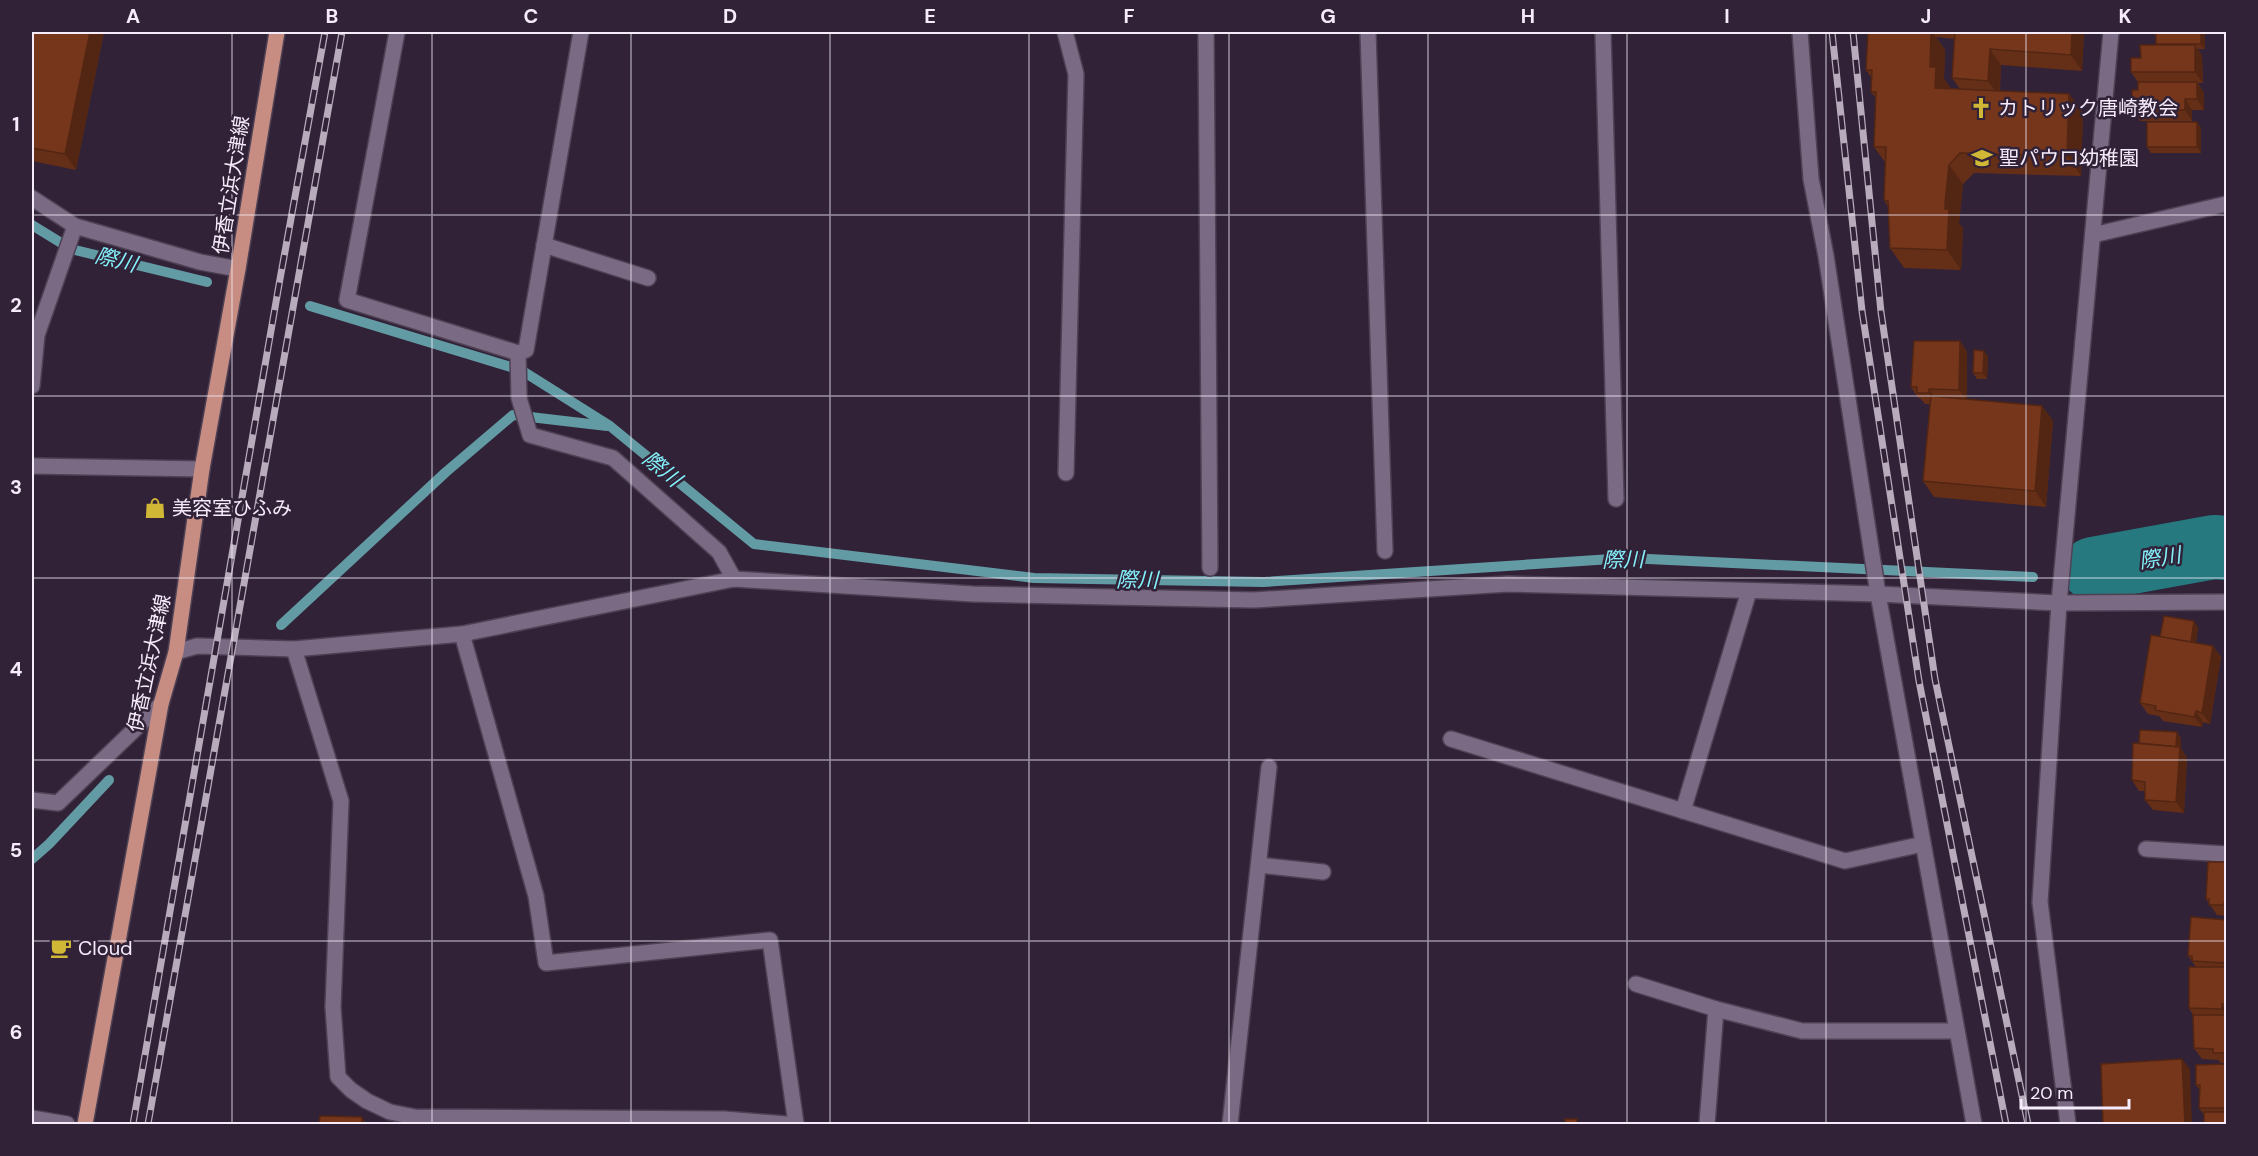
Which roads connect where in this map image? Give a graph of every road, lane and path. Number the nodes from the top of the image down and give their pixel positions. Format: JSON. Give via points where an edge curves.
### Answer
{"nodes":[{"id":1,"x":277,"y":32,"type":"edge"},
{"id":2,"x":397,"y":32,"type":"edge"},
{"id":3,"x":581,"y":32,"type":"edge"},
{"id":4,"x":1065,"y":32,"type":"edge"},
{"id":5,"x":1206,"y":32,"type":"edge"},
{"id":6,"x":1368,"y":32,"type":"edge"},
{"id":7,"x":1603,"y":32,"type":"edge"},
{"id":8,"x":1800,"y":32,"type":"edge"},
{"id":9,"x":2111,"y":32,"type":"edge"},
{"id":10,"x":32,"y":198,"type":"edge"},
{"id":11,"x":2226,"y":204,"type":"edge"},
{"id":12,"x":74,"y":227,"type":"junction"},
{"id":13,"x":2093,"y":235,"type":"junction"},
{"id":14,"x":544,"y":245,"type":"junction"},
{"id":15,"x":238,"y":269,"type":"junction"},
{"id":16,"x":648,"y":278,"type":"dead end"},
{"id":17,"x":518,"y":355,"type":"junction"},
{"id":18,"x":32,"y":386,"type":"edge"},
{"id":19,"x":32,"y":466,"type":"edge"},
{"id":20,"x":202,"y":468,"type":"junction"},
{"id":21,"x":1066,"y":473,"type":"dead end"},
{"id":22,"x":1616,"y":499,"type":"dead end"},
{"id":23,"x":1385,"y":551,"type":"dead end"},
{"id":24,"x":1210,"y":568,"type":"dead end"},
{"id":25,"x":734,"y":579,"type":"junction"},
{"id":26,"x":1877,"y":590,"type":"junction"},
{"id":27,"x":1749,"y":591,"type":"junction"},
{"id":28,"x":2226,"y":602,"type":"edge"},
{"id":29,"x":2060,"y":603,"type":"junction"},
{"id":30,"x":462,"y":634,"type":"junction"},
{"id":31,"x":294,"y":649,"type":"junction"},
{"id":32,"x":176,"y":652,"type":"junction"},
{"id":33,"x":161,"y":704,"type":"junction"},
{"id":34,"x":1451,"y":739,"type":"dead end"},
{"id":35,"x":1269,"y":767,"type":"dead end"},
{"id":36,"x":32,"y":800,"type":"edge"},
{"id":37,"x":1683,"y":811,"type":"junction"},
{"id":38,"x":1923,"y":844,"type":"junction"},
{"id":39,"x":2146,"y":849,"type":"dead end"},
{"id":40,"x":2226,"y":854,"type":"edge"},
{"id":41,"x":1259,"y":865,"type":"junction"},
{"id":42,"x":1323,"y":872,"type":"dead end"},
{"id":43,"x":1636,"y":984,"type":"dead end"},
{"id":44,"x":1716,"y":1009,"type":"junction"},
{"id":45,"x":1957,"y":1031,"type":"junction"},
{"id":46,"x":32,"y":1118,"type":"edge"},
{"id":47,"x":390,"y":1118,"type":"edge"},
{"id":48,"x":67,"y":1125,"type":"edge"},
{"id":49,"x":85,"y":1125,"type":"edge"},
{"id":50,"x":786,"y":1125,"type":"edge"},
{"id":51,"x":796,"y":1125,"type":"edge"},
{"id":52,"x":1230,"y":1125,"type":"edge"},
{"id":53,"x":1707,"y":1125,"type":"edge"},
{"id":54,"x":1974,"y":1125,"type":"edge"},
{"id":55,"x":2068,"y":1125,"type":"edge"}],
"edges":[{"from":1,"to":15,"type":"main road","name":"伊香立浜大津線"},
{"from":2,"to":17,"type":"street","via":[[347,300]]},
{"from":3,"to":14,"type":"street"},
{"from":4,"to":21,"type":"street","via":[[1076,74]]},
{"from":5,"to":24,"type":"street"},
{"from":6,"to":23,"type":"street"},
{"from":7,"to":22,"type":"street"},
{"from":8,"to":26,"type":"street","via":[[1811,178]]},
{"from":9,"to":13,"type":"street"},
{"from":10,"to":12,"type":"street"},
{"from":11,"to":13,"type":"street"},
{"from":12,"to":15,"type":"street"},
{"from":12,"to":18,"type":"street","via":[[37,335]]},
{"from":13,"to":29,"type":"street"},
{"from":14,"to":16,"type":"street"},
{"from":14,"to":17,"type":"street","via":[[526,350]]},
{"from":15,"to":20,"type":"main road","name":"伊香立浜大津線"},
{"from":17,"to":25,"type":"street","via":[[519,395],[530,435],[613,458],[719,552]]},
{"from":19,"to":20,"type":"street"},
{"from":20,"to":32,"type":"main road","name":"伊香立浜大津線"},
{"from":25,"to":27,"type":"street","via":[[974,594],[1254,600],[1508,584]]},
{"from":25,"to":30,"type":"street"},
{"from":26,"to":27,"type":"street"},
{"from":26,"to":29,"type":"street"},
{"from":26,"to":38,"type":"street"},
{"from":27,"to":37,"type":"street"},
{"from":28,"to":29,"type":"street"},
{"from":29,"to":55,"type":"street","via":[[2040,902]]},
{"from":30,"to":31,"type":"street"},
{"from":30,"to":51,"type":"street","via":[[536,896],[546,963],[770,940]]},
{"from":31,"to":32,"type":"street","via":[[197,646]]},
{"from":31,"to":47,"type":"street","via":[[341,801],[333,1007],[338,1077]]},
{"from":32,"to":33,"type":"main road","name":"伊香立浜大津線"},
{"from":33,"to":36,"type":"street","via":[[58,803]]},
{"from":33,"to":49,"type":"main road","name":"伊香立浜大津線"},
{"from":34,"to":37,"type":"street"},
{"from":35,"to":41,"type":"street"},
{"from":37,"to":38,"type":"street","via":[[1845,861]]},
{"from":38,"to":45,"type":"street"},
{"from":39,"to":40,"type":"street"},
{"from":41,"to":42,"type":"street"},
{"from":41,"to":52,"type":"street"},
{"from":43,"to":44,"type":"street"},
{"from":44,"to":45,"type":"street","via":[[1802,1031]]},
{"from":44,"to":53,"type":"street"},
{"from":45,"to":54,"type":"street"},
{"from":46,"to":48,"type":"street"},
{"from":47,"to":50,"type":"street","via":[[724,1119]]}]}
